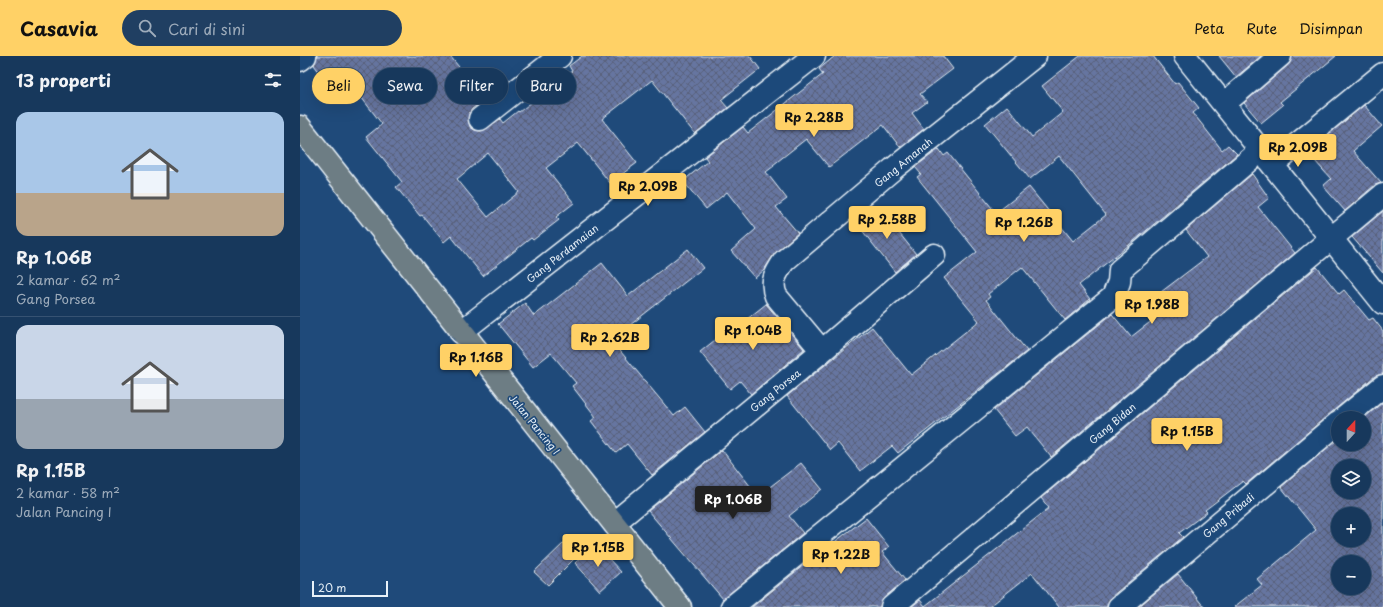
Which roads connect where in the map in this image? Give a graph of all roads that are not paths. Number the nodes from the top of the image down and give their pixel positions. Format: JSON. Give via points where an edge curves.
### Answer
{"nodes":[{"id":1,"x":305,"y":56,"type":"edge"},
{"id":2,"x":560,"y":56,"type":"edge"},
{"id":3,"x":814,"y":56,"type":"edge"},
{"id":4,"x":1035,"y":56,"type":"edge"},
{"id":5,"x":1185,"y":56,"type":"edge"},
{"id":6,"x":1280,"y":56,"type":"edge"},
{"id":7,"x":300,"y":60,"type":"edge"},
{"id":8,"x":1383,"y":74,"type":"edge"},
{"id":9,"x":1224,"y":104,"type":"junction"},
{"id":10,"x":480,"y":119,"type":"dead end"},
{"id":11,"x":300,"y":127,"type":"edge"},
{"id":12,"x":1267,"y":157,"type":"junction"},
{"id":13,"x":1383,"y":195,"type":"edge"},
{"id":14,"x":1332,"y":238,"type":"junction"},
{"id":15,"x":934,"y":255,"type":"dead end"},
{"id":16,"x":1383,"y":303,"type":"edge"},
{"id":17,"x":461,"y":332,"type":"junction"},
{"id":18,"x":822,"y":351,"type":"junction"},
{"id":19,"x":1383,"y":386,"type":"edge"},
{"id":20,"x":1353,"y":411,"type":"edge"},
{"id":21,"x":1331,"y":429,"type":"edge"},
{"id":22,"x":614,"y":523,"type":"junction"},
{"id":23,"x":680,"y":607,"type":"edge"},
{"id":24,"x":732,"y":607,"type":"edge"},
{"id":25,"x":892,"y":607,"type":"edge"},
{"id":26,"x":1119,"y":607,"type":"edge"}],
"edges":[{"from":1,"to":7,"type":"street"},
{"from":2,"to":10,"type":"street"},
{"from":3,"to":17,"type":"street","name":"Gang Perdamaian"},
{"from":4,"to":18,"type":"street","name":"Gang Amanah","via":[[893,169],[784,261],[775,274],[773,287],[776,296]]},
{"from":5,"to":9,"type":"street"},
{"from":6,"to":9,"type":"street"},
{"from":8,"to":12,"type":"street"},
{"from":9,"to":12,"type":"street"},
{"from":11,"to":17,"type":"main road","name":"Jalan Pancing I"},
{"from":12,"to":14,"type":"street"},
{"from":12,"to":24,"type":"street","via":[[1120,270],[1119,282],[1113,297]]},
{"from":13,"to":14,"type":"street","name":"Gang Bidan"},
{"from":14,"to":16,"type":"street"},
{"from":14,"to":25,"type":"street","name":"Gang Bidan"},
{"from":15,"to":18,"type":"street","name":"Gang Porsea"},
{"from":17,"to":22,"type":"main road","name":"Jalan Pancing I"},
{"from":18,"to":22,"type":"street","name":"Gang Porsea"},
{"from":19,"to":20,"type":"street"},
{"from":21,"to":26,"type":"street","name":"Gang Pribadi"},
{"from":22,"to":23,"type":"main road","name":"Jalan Pancing I"}]}
